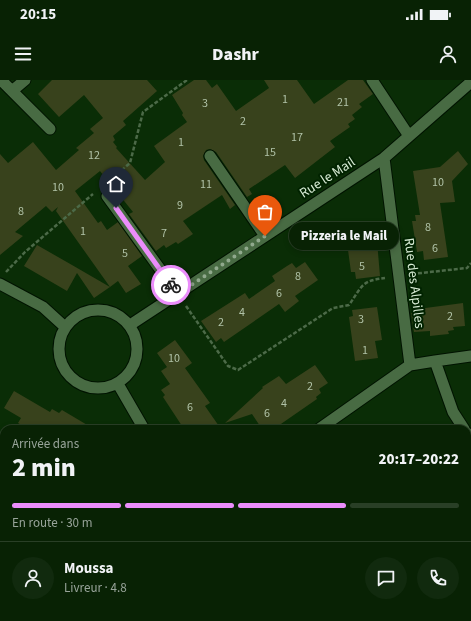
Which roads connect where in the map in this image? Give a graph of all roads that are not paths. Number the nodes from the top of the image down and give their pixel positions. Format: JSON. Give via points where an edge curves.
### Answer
{"nodes":[{"id":1,"x":1,"y":80,"type":"edge"},
{"id":2,"x":25,"y":80,"type":"edge"},
{"id":3,"x":372,"y":80,"type":"edge"},
{"id":4,"x":471,"y":82,"type":"edge"},
{"id":5,"x":12,"y":91,"type":"junction"},
{"id":6,"x":50,"y":129,"type":"dead end"},
{"id":7,"x":409,"y":136,"type":"junction"},
{"id":8,"x":210,"y":156,"type":"dead end"},
{"id":9,"x":384,"y":158,"type":"junction"},
{"id":10,"x":107,"y":196,"type":"dead end"},
{"id":11,"x":265,"y":236,"type":"junction"},
{"id":12,"x":0,"y":284,"type":"edge"},
{"id":13,"x":178,"y":294,"type":"junction"},
{"id":14,"x":130,"y":325,"type":"junction"},
{"id":15,"x":65,"y":327,"type":"junction"},
{"id":16,"x":471,"y":356,"type":"edge"},
{"id":17,"x":435,"y":361,"type":"junction"},
{"id":18,"x":410,"y":365,"type":"junction"},
{"id":19,"x":118,"y":384,"type":"junction"},
{"id":20,"x":142,"y":425,"type":"edge"},
{"id":21,"x":325,"y":425,"type":"edge"},
{"id":22,"x":461,"y":425,"type":"edge"}],
"edges":[{"from":1,"to":5,"type":"street"},
{"from":2,"to":5,"type":"street"},
{"from":3,"to":7,"type":"street"},
{"from":4,"to":7,"type":"street","name":"Rue le Mail"},
{"from":5,"to":6,"type":"street"},
{"from":7,"to":9,"type":"street","name":"Rue le Mail"},
{"from":8,"to":11,"type":"street"},
{"from":9,"to":11,"type":"street","name":"Rue le Mail"},
{"from":9,"to":18,"type":"street","name":"Rue des Alpilles"},
{"from":10,"to":13,"type":"street"},
{"from":11,"to":13,"type":"street","name":"Rue le Mail"},
{"from":12,"to":15,"type":"street","via":[[43,307]]},
{"from":13,"to":14,"type":"street","name":"Rue le Mail"},
{"from":14,"to":15,"type":"street","via":[[120,316],[108,311],[94,310],[74,317]]},
{"from":14,"to":19,"type":"street","via":[[138,351],[135,365],[128,376]]},
{"from":15,"to":19,"type":"street","via":[[59,340],[58,353],[68,376],[92,388]]},
{"from":16,"to":17,"type":"street"},
{"from":17,"to":18,"type":"street"},
{"from":17,"to":22,"type":"street","via":[[453,412]]},
{"from":18,"to":21,"type":"street"},
{"from":19,"to":20,"type":"street"}]}
